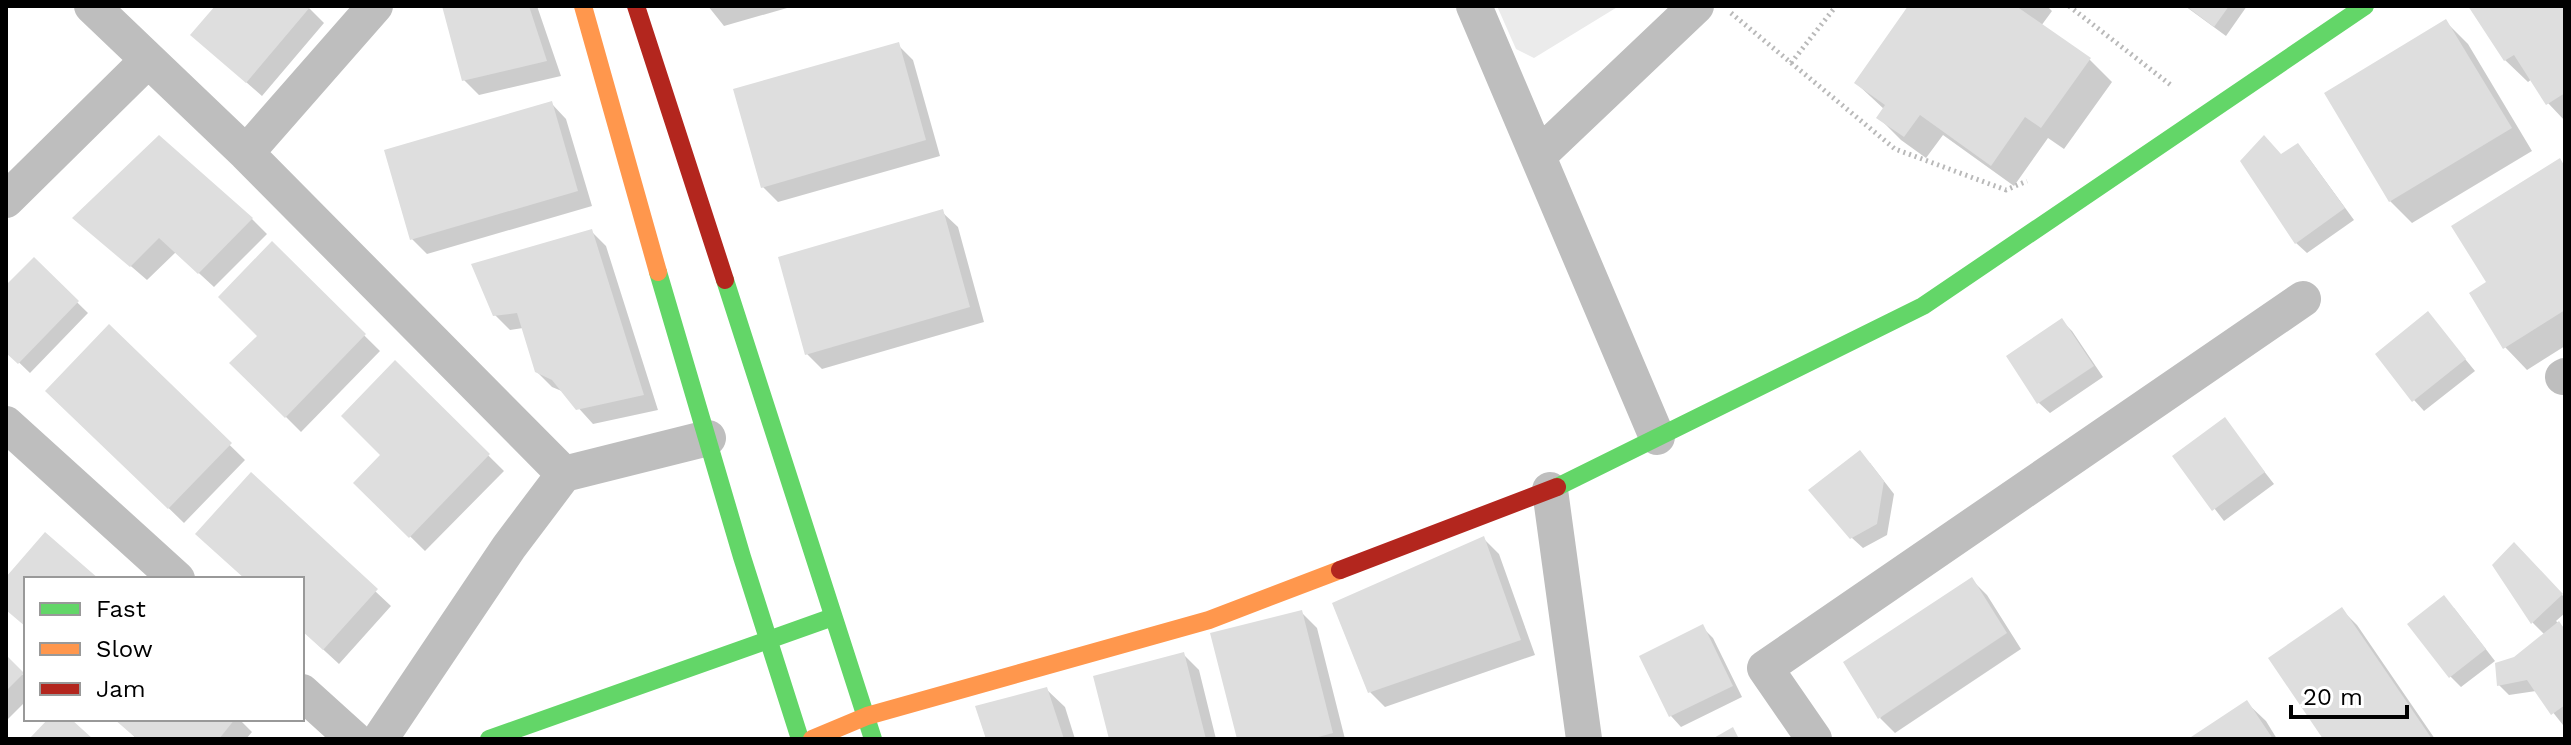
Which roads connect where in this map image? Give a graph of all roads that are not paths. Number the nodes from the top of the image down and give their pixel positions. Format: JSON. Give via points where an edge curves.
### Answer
{"nodes":[{"id":1,"x":92,"y":6,"type":"edge"},
{"id":2,"x":375,"y":6,"type":"edge"},
{"id":3,"x":583,"y":6,"type":"edge"},
{"id":4,"x":636,"y":6,"type":"edge"},
{"id":5,"x":1474,"y":6,"type":"edge"},
{"id":6,"x":1696,"y":6,"type":"edge"},
{"id":7,"x":2365,"y":6,"type":"edge"},
{"id":8,"x":148,"y":60,"type":"junction"},
{"id":9,"x":246,"y":153,"type":"junction"},
{"id":10,"x":1539,"y":155,"type":"junction"},
{"id":11,"x":6,"y":200,"type":"edge"},
{"id":12,"x":2303,"y":299,"type":"dead end"},
{"id":13,"x":1657,"y":437,"type":"junction"},
{"id":14,"x":708,"y":438,"type":"junction"},
{"id":15,"x":13,"y":445,"type":"edge"},
{"id":16,"x":564,"y":474,"type":"junction"},
{"id":17,"x":1550,"y":490,"type":"junction"},
{"id":18,"x":175,"y":577,"type":"edge"},
{"id":19,"x":833,"y":617,"type":"junction"},
{"id":20,"x":767,"y":639,"type":"junction"},
{"id":21,"x":304,"y":694,"type":"edge"},
{"id":22,"x":867,"y":716,"type":"junction"},
{"id":23,"x":354,"y":739,"type":"edge"},
{"id":24,"x":380,"y":739,"type":"edge"},
{"id":25,"x":489,"y":739,"type":"edge"},
{"id":26,"x":800,"y":739,"type":"edge"},
{"id":27,"x":812,"y":739,"type":"edge"},
{"id":28,"x":873,"y":739,"type":"edge"},
{"id":29,"x":1584,"y":739,"type":"edge"},
{"id":30,"x":1814,"y":739,"type":"edge"}],
"edges":[{"from":1,"to":8,"type":"street"},
{"from":2,"to":9,"type":"street"},
{"from":3,"to":14,"type":"street"},
{"from":4,"to":19,"type":"street"},
{"from":5,"to":10,"type":"street"},
{"from":6,"to":10,"type":"street"},
{"from":7,"to":13,"type":"street","via":[[1923,306]]},
{"from":8,"to":9,"type":"street"},
{"from":8,"to":11,"type":"street"},
{"from":9,"to":16,"type":"street"},
{"from":10,"to":13,"type":"street"},
{"from":12,"to":30,"type":"street","via":[[1765,668]]},
{"from":13,"to":17,"type":"street"},
{"from":14,"to":16,"type":"street"},
{"from":14,"to":20,"type":"street"},
{"from":15,"to":18,"type":"street"},
{"from":16,"to":24,"type":"street"},
{"from":17,"to":22,"type":"street","via":[[1209,620]]},
{"from":17,"to":29,"type":"street"},
{"from":19,"to":20,"type":"street"},
{"from":19,"to":22,"type":"street"},
{"from":20,"to":25,"type":"street"},
{"from":20,"to":26,"type":"street"},
{"from":21,"to":23,"type":"street"},
{"from":22,"to":27,"type":"street"},
{"from":22,"to":28,"type":"street"}]}
